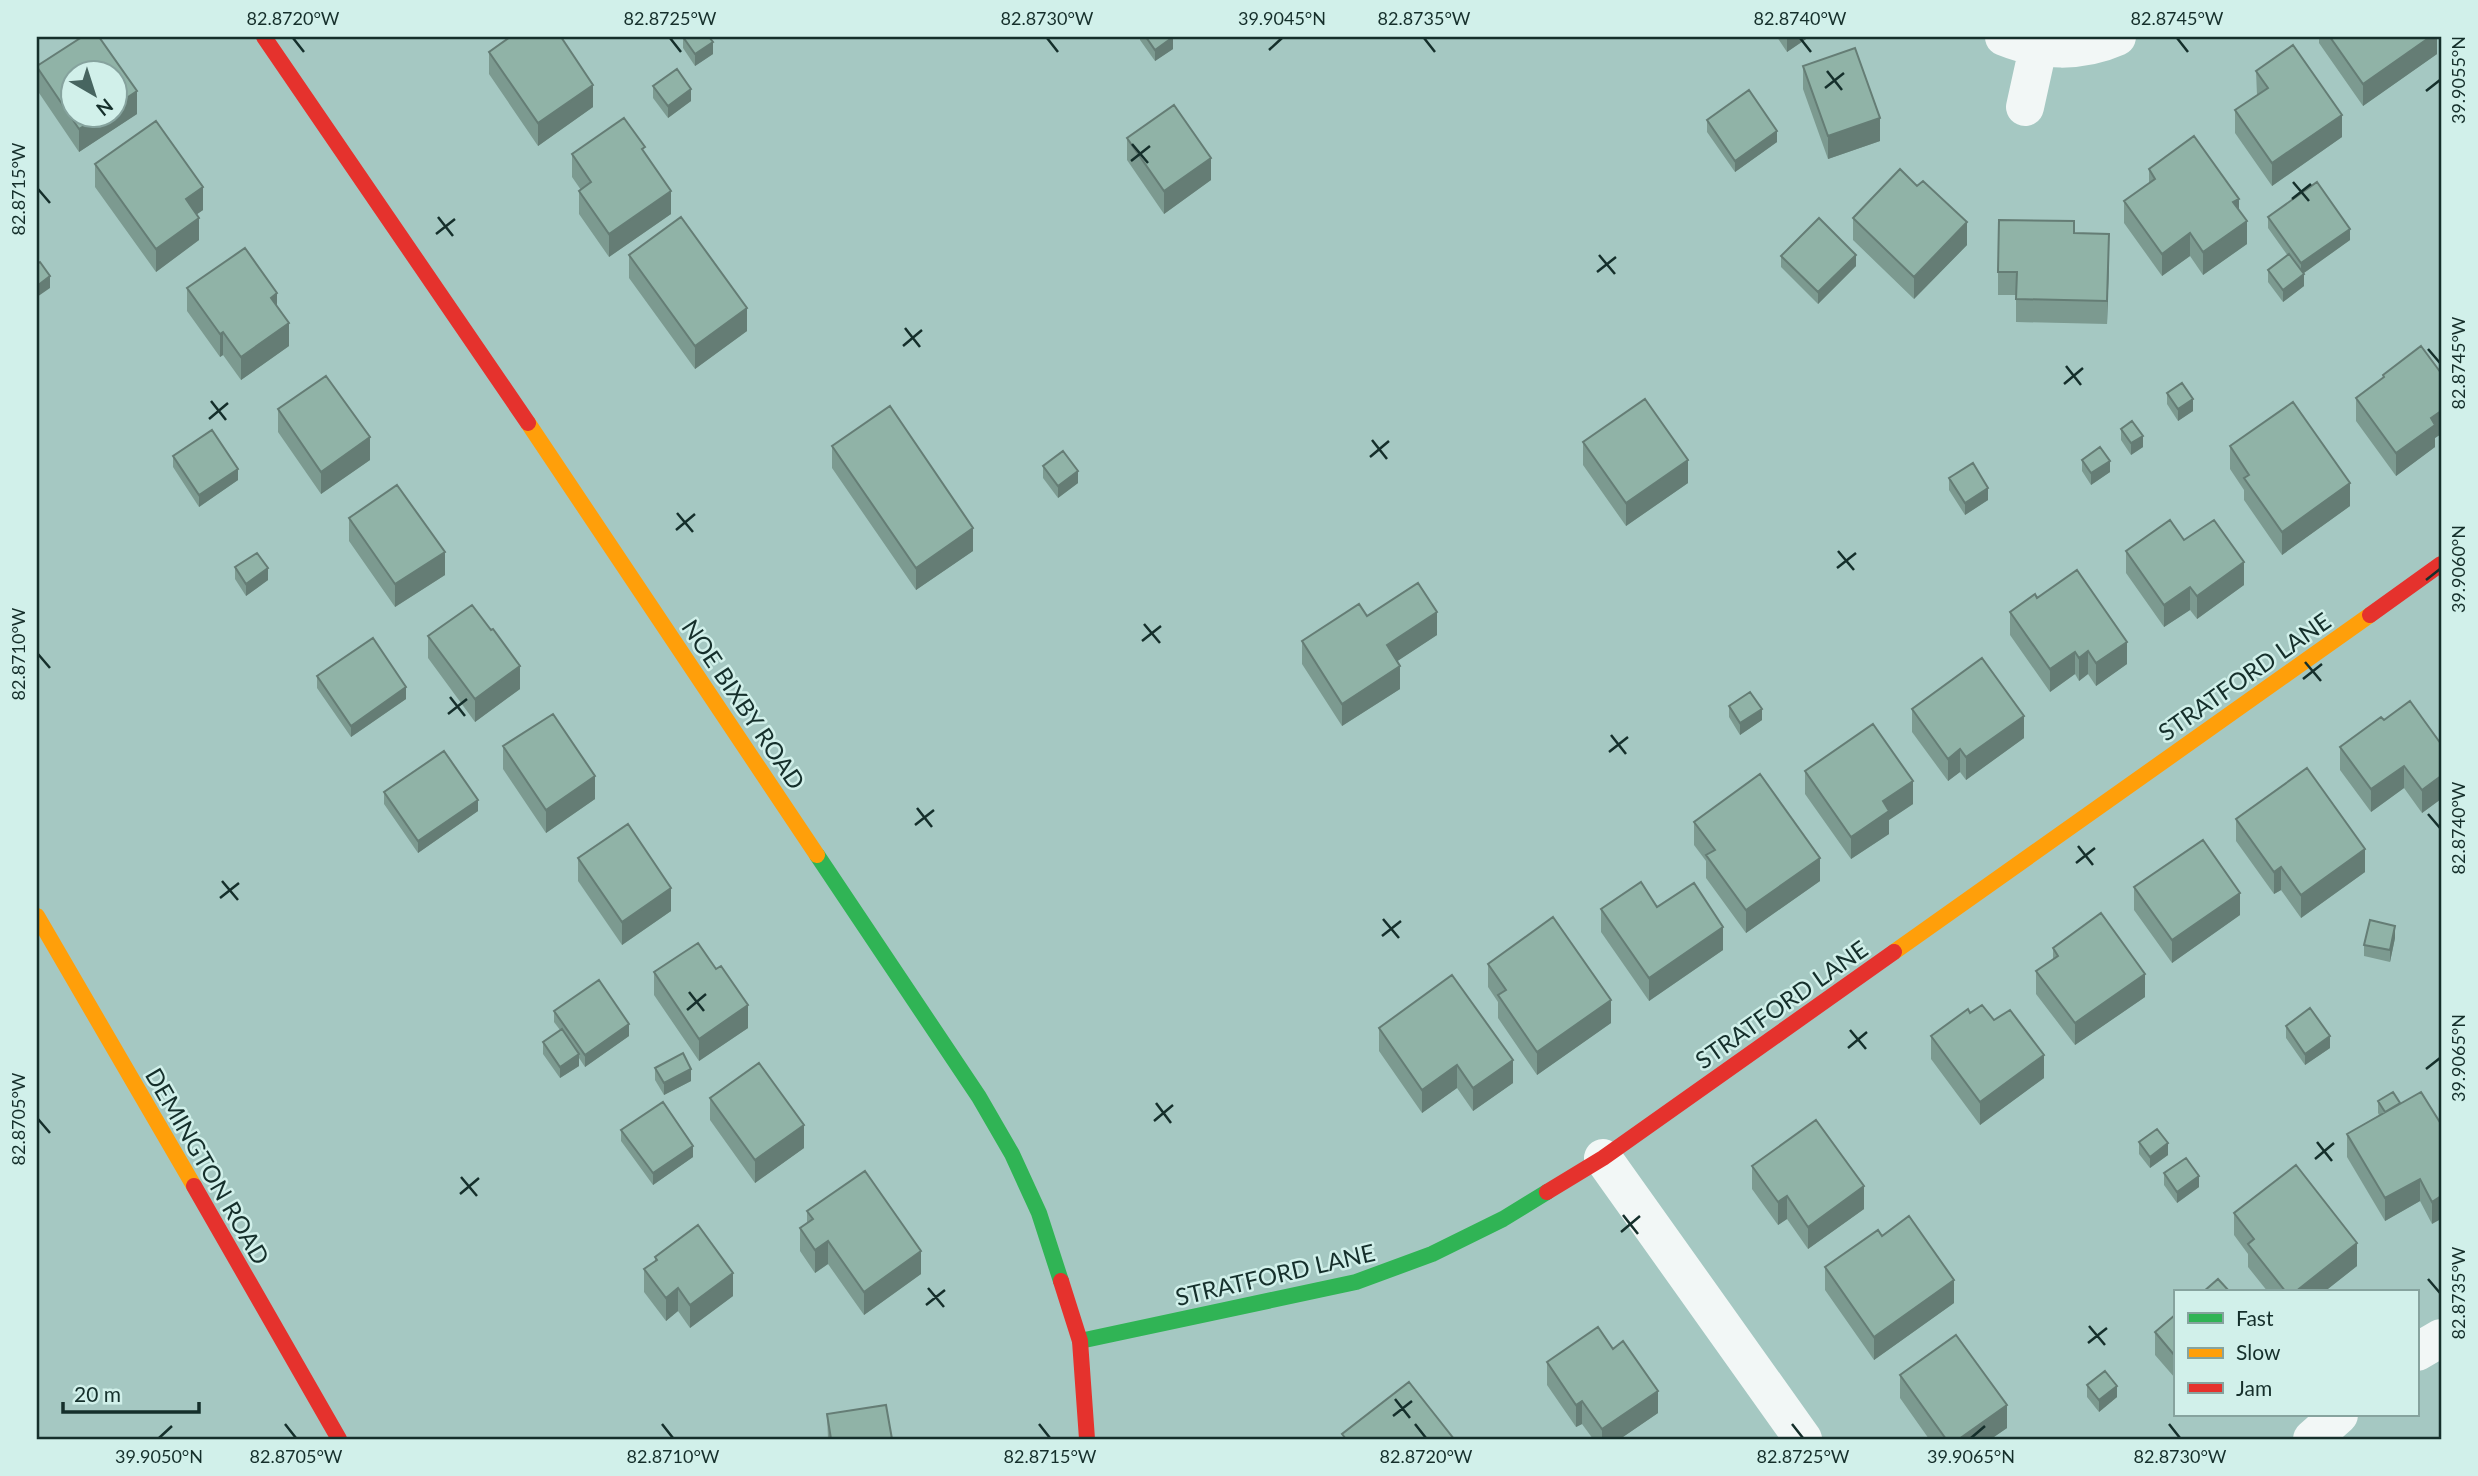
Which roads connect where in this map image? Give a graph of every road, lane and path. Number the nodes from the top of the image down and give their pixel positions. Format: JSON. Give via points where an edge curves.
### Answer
{"nodes":[{"id":1,"x":264,"y":37,"type":"edge"},
{"id":2,"x":2118,"y":37,"type":"edge"},
{"id":3,"x":2036,"y":44,"type":"edge"},
{"id":4,"x":2025,"y":107,"type":"dead end"},
{"id":5,"x":2441,"y":564,"type":"edge"},
{"id":6,"x":37,"y":916,"type":"edge"},
{"id":7,"x":1603,"y":1158,"type":"junction"},
{"id":8,"x":2441,"y":1338,"type":"edge"},
{"id":9,"x":1080,"y":1341,"type":"junction"},
{"id":10,"x":2418,"y":1351,"type":"edge"},
{"id":11,"x":2338,"y":1416,"type":"edge"},
{"id":12,"x":339,"y":1439,"type":"edge"},
{"id":13,"x":1087,"y":1439,"type":"edge"},
{"id":14,"x":1803,"y":1439,"type":"edge"},
{"id":15,"x":2312,"y":1439,"type":"edge"}],
"edges":[{"from":1,"to":9,"type":"street","name":"NOE BIXBY ROAD","via":[[979,1097],[1039,1213]]},
{"from":2,"to":3,"type":"street","via":[[2087,47]]},
{"from":3,"to":4,"type":"street"},
{"from":5,"to":7,"type":"street","name":"STRATFORD LANE"},
{"from":6,"to":12,"type":"street","name":"DEMINGTON ROAD"},
{"from":7,"to":9,"type":"street","name":"STRATFORD LANE","via":[[1503,1219],[1432,1254],[1356,1282]]},
{"from":7,"to":14,"type":"street"},
{"from":8,"to":10,"type":"street"},
{"from":9,"to":13,"type":"street","name":"NOE BIXBY ROAD"},
{"from":11,"to":15,"type":"street"}]}
